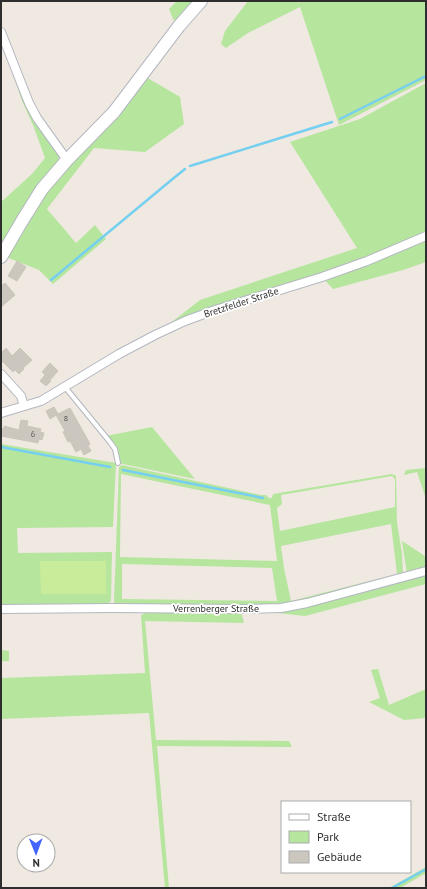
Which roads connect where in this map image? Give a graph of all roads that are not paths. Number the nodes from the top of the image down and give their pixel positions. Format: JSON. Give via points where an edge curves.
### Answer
{"nodes":[{"id":1,"x":201,"y":1,"type":"edge"},
{"id":2,"x":1,"y":32,"type":"edge"},
{"id":3,"x":67,"y":160,"type":"junction"},
{"id":4,"x":426,"y":236,"type":"edge"},
{"id":5,"x":1,"y":257,"type":"edge"},
{"id":6,"x":1,"y":374,"type":"edge"},
{"id":7,"x":65,"y":387,"type":"junction"},
{"id":8,"x":24,"y":406,"type":"junction"},
{"id":9,"x":1,"y":412,"type":"edge"},
{"id":10,"x":118,"y":462,"type":"dead end"},
{"id":11,"x":426,"y":571,"type":"edge"},
{"id":12,"x":1,"y":609,"type":"edge"}],
"edges":[{"from":1,"to":3,"type":"main road","via":[[114,112]]},
{"from":2,"to":3,"type":"street","via":[[31,108]]},
{"from":3,"to":5,"type":"main road","via":[[42,189]]},
{"from":4,"to":7,"type":"street","name":"Bretzfelder Straße","via":[[367,261],[185,321],[119,354]]},
{"from":6,"to":8,"type":"street","via":[[21,396]]},
{"from":7,"to":8,"type":"street","name":"Bretzfelder Straße","via":[[41,401]]},
{"from":7,"to":10,"type":"lane","via":[[115,449]]},
{"from":8,"to":9,"type":"street","name":"Bretzfelder Straße"},
{"from":11,"to":12,"type":"street","name":"Verrenberger Straße","via":[[281,608]]}]}
